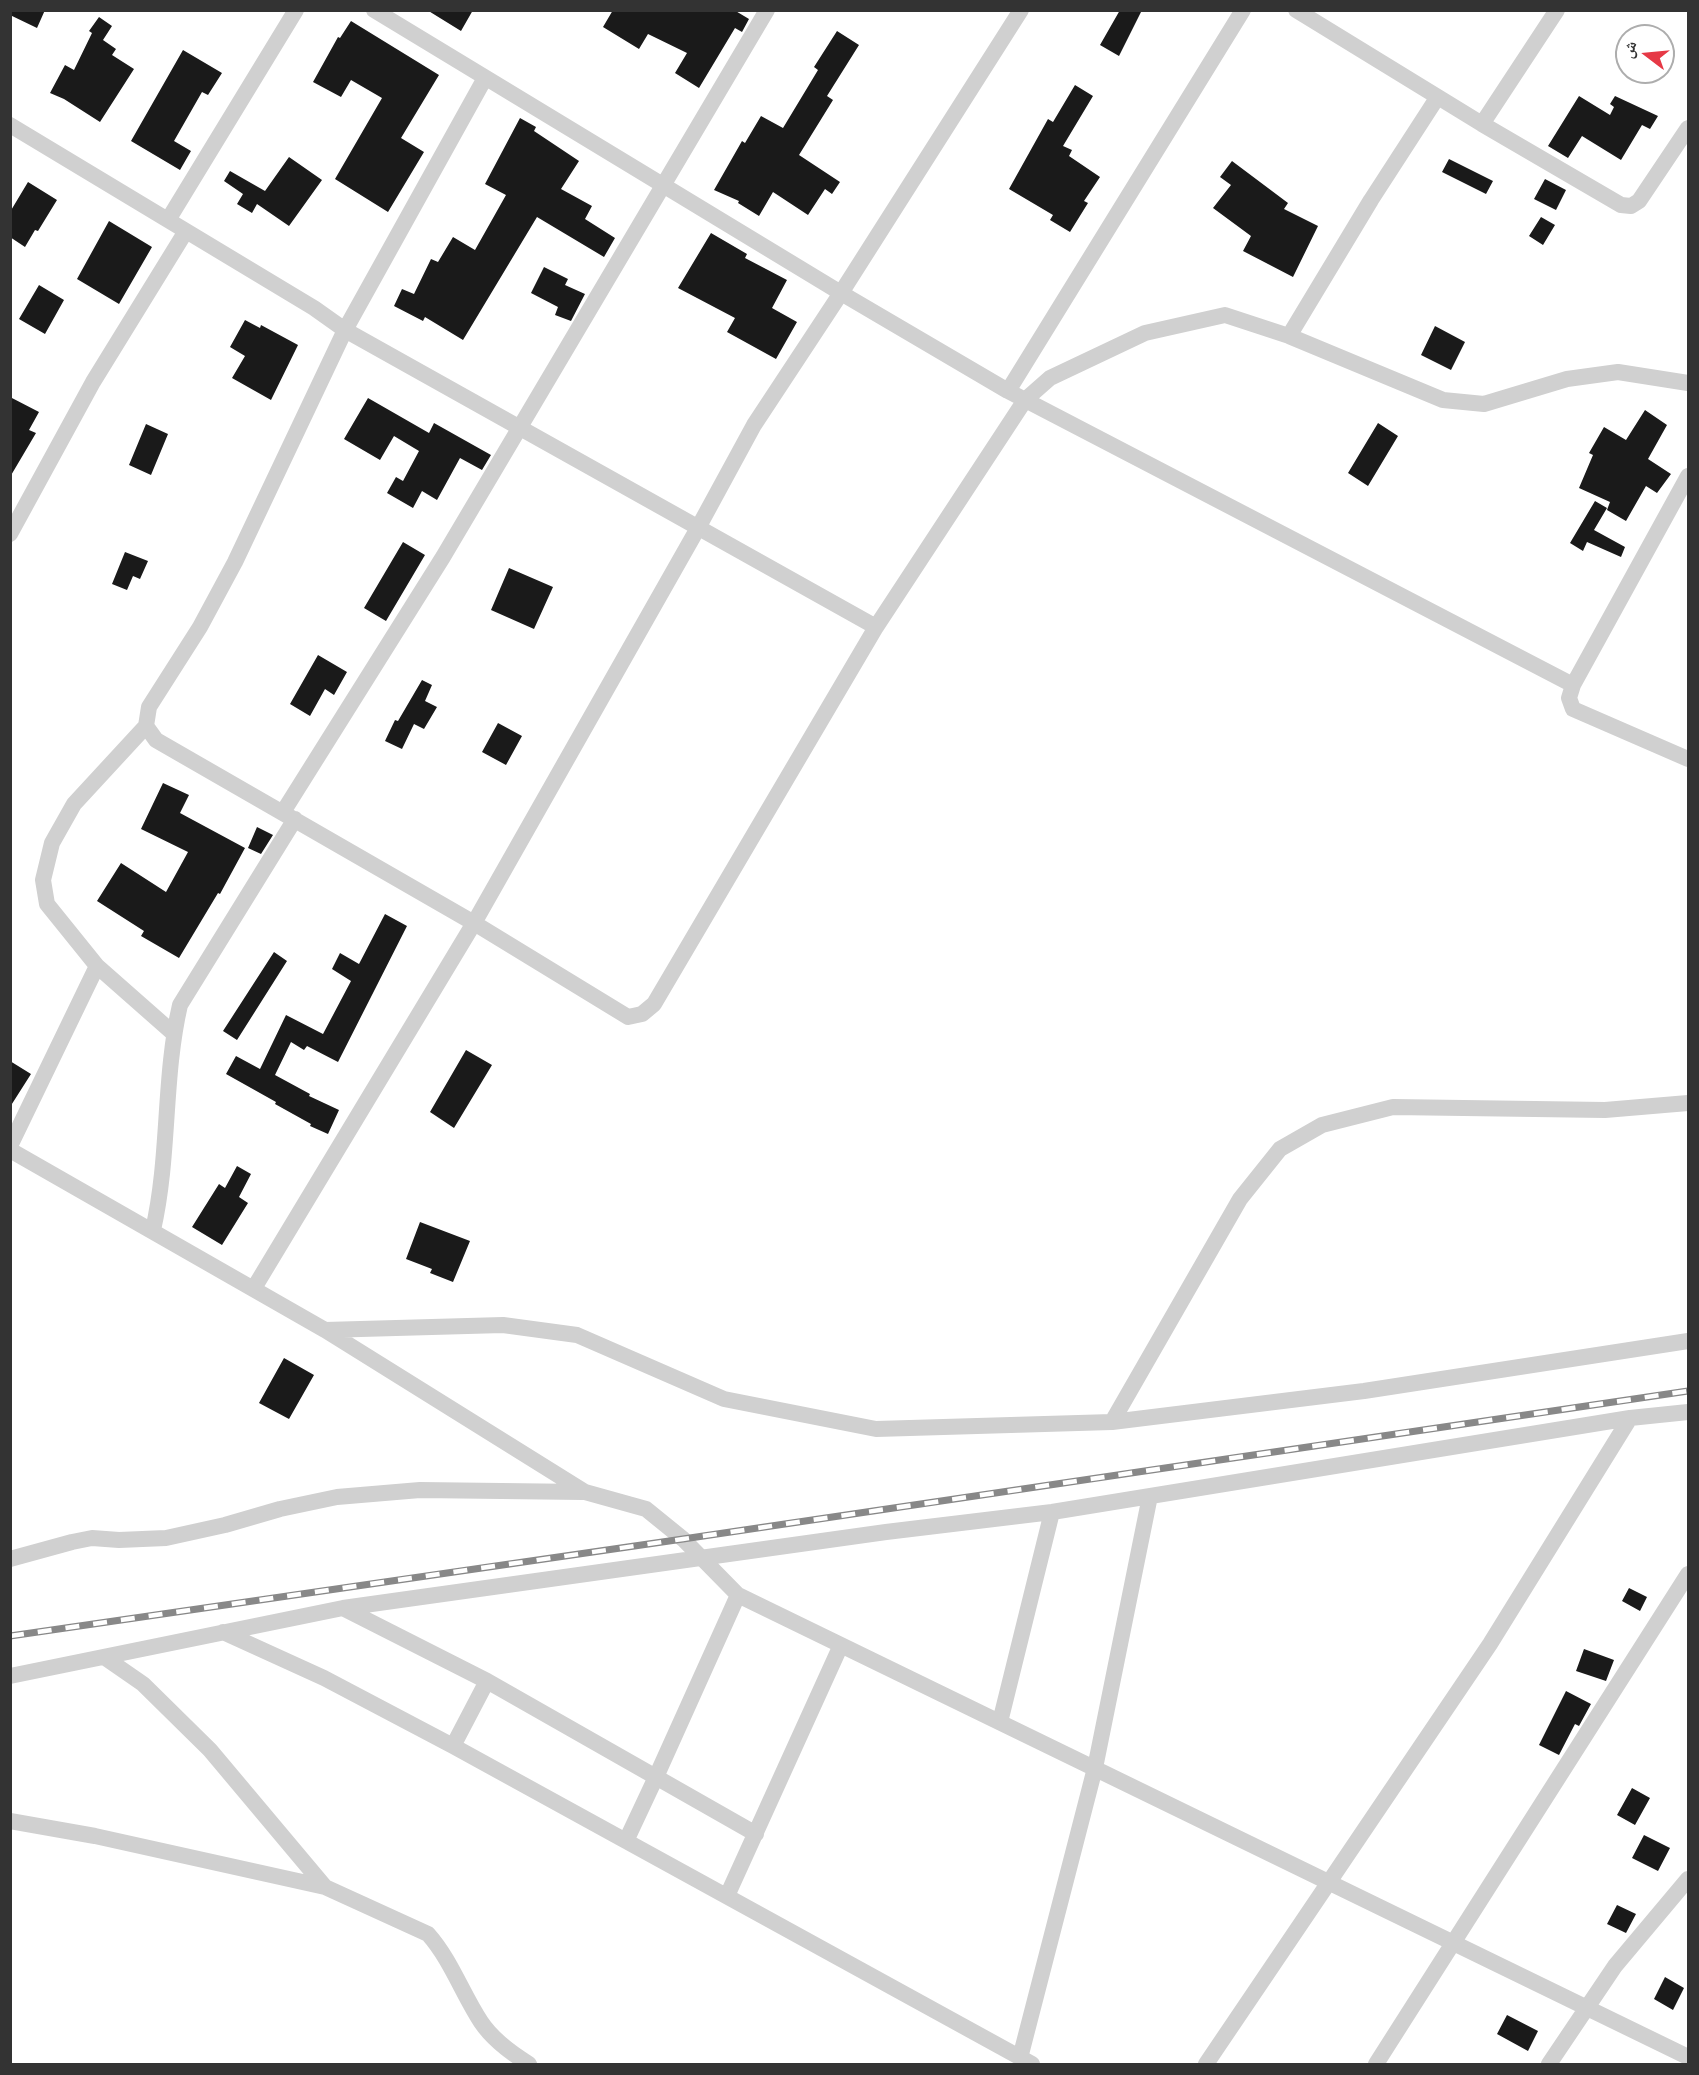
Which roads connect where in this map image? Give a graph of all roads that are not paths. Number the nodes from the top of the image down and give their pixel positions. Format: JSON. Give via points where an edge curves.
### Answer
{"nodes":[{"id":1,"x":296,"y":10,"type":"edge"},
{"id":2,"x":374,"y":10,"type":"edge"},
{"id":3,"x":767,"y":10,"type":"edge"},
{"id":4,"x":1021,"y":10,"type":"edge"},
{"id":5,"x":1243,"y":10,"type":"edge"},
{"id":6,"x":1296,"y":10,"type":"edge"},
{"id":7,"x":1557,"y":10,"type":"edge"},
{"id":8,"x":485,"y":78,"type":"junction"},
{"id":9,"x":1437,"y":98,"type":"junction"},
{"id":10,"x":1482,"y":124,"type":"junction"},
{"id":11,"x":10,"y":125,"type":"edge"},
{"id":12,"x":1689,"y":128,"type":"edge"},
{"id":13,"x":662,"y":184,"type":"junction"},
{"id":14,"x":168,"y":220,"type":"junction"},
{"id":15,"x":186,"y":231,"type":"junction"},
{"id":16,"x":841,"y":293,"type":"junction"},
{"id":17,"x":345,"y":330,"type":"junction"},
{"id":18,"x":1289,"y":336,"type":"junction"},
{"id":19,"x":1689,"y":383,"type":"edge"},
{"id":20,"x":1008,"y":391,"type":"junction"},
{"id":21,"x":1025,"y":400,"type":"junction"},
{"id":22,"x":520,"y":427,"type":"junction"},
{"id":23,"x":1689,"y":477,"type":"edge"},
{"id":24,"x":698,"y":528,"type":"junction"},
{"id":25,"x":10,"y":534,"type":"edge"},
{"id":26,"x":876,"y":627,"type":"junction"},
{"id":27,"x":1573,"y":685,"type":"junction"},
{"id":28,"x":146,"y":726,"type":"junction"},
{"id":29,"x":1689,"y":759,"type":"edge"},
{"id":30,"x":289,"y":815,"type":"junction"},
{"id":31,"x":474,"y":923,"type":"junction"},
{"id":32,"x":97,"y":966,"type":"junction"},
{"id":33,"x":173,"y":1033,"type":"junction"},
{"id":34,"x":1689,"y":1103,"type":"edge"},
{"id":35,"x":10,"y":1148,"type":"edge"},
{"id":36,"x":153,"y":1230,"type":"junction"},
{"id":37,"x":254,"y":1288,"type":"junction"},
{"id":38,"x":326,"y":1330,"type":"junction"},
{"id":39,"x":1689,"y":1341,"type":"edge"},
{"id":40,"x":1689,"y":1412,"type":"edge"},
{"id":41,"x":1630,"y":1418,"type":"junction"},
{"id":42,"x":1112,"y":1422,"type":"junction"},
{"id":43,"x":585,"y":1492,"type":"junction"},
{"id":44,"x":1150,"y":1496,"type":"junction"},
{"id":45,"x":1052,"y":1512,"type":"junction"},
{"id":46,"x":10,"y":1559,"type":"edge"},
{"id":47,"x":702,"y":1559,"type":"junction"},
{"id":48,"x":1689,"y":1574,"type":"edge"},
{"id":49,"x":738,"y":1595,"type":"junction"},
{"id":50,"x":343,"y":1608,"type":"junction"},
{"id":51,"x":223,"y":1632,"type":"junction"},
{"id":52,"x":841,"y":1645,"type":"junction"},
{"id":53,"x":104,"y":1657,"type":"junction"},
{"id":54,"x":10,"y":1676,"type":"edge"},
{"id":55,"x":487,"y":1681,"type":"junction"},
{"id":56,"x":1000,"y":1722,"type":"junction"},
{"id":57,"x":453,"y":1746,"type":"junction"},
{"id":58,"x":1095,"y":1768,"type":"junction"},
{"id":59,"x":656,"y":1777,"type":"junction"},
{"id":60,"x":10,"y":1821,"type":"edge"},
{"id":61,"x":756,"y":1834,"type":"junction"},
{"id":62,"x":626,"y":1841,"type":"junction"},
{"id":63,"x":1689,"y":1879,"type":"edge"},
{"id":64,"x":1330,"y":1883,"type":"junction"},
{"id":65,"x":324,"y":1887,"type":"junction"},
{"id":66,"x":728,"y":1896,"type":"junction"},
{"id":67,"x":1453,"y":1943,"type":"junction"},
{"id":68,"x":1587,"y":2008,"type":"junction"},
{"id":69,"x":1689,"y":2057,"type":"edge"},
{"id":70,"x":1026,"y":2061,"type":"edge"},
{"id":71,"x":529,"y":2064,"type":"edge"},
{"id":72,"x":1206,"y":2064,"type":"edge"},
{"id":73,"x":1376,"y":2064,"type":"edge"},
{"id":74,"x":1549,"y":2064,"type":"edge"}],
"edges":[{"from":1,"to":14,"type":"street"},
{"from":2,"to":8,"type":"street"},
{"from":3,"to":13,"type":"street"},
{"from":4,"to":16,"type":"street"},
{"from":5,"to":20,"type":"street"},
{"from":6,"to":9,"type":"street"},
{"from":7,"to":10,"type":"street"},
{"from":8,"to":13,"type":"street"},
{"from":8,"to":17,"type":"street"},
{"from":9,"to":10,"type":"street"},
{"from":9,"to":18,"type":"street"},
{"from":10,"to":12,"type":"street","via":[[1622,205],[1631,206],[1639,201]]},
{"from":11,"to":14,"type":"street"},
{"from":13,"to":16,"type":"street"},
{"from":13,"to":22,"type":"street"},
{"from":14,"to":15,"type":"street"},
{"from":15,"to":17,"type":"street"},
{"from":15,"to":25,"type":"street","via":[[93,382]]},
{"from":16,"to":20,"type":"street"},
{"from":16,"to":24,"type":"street","via":[[754,425]]},
{"from":17,"to":22,"type":"street"},
{"from":17,"to":28,"type":"street","via":[[235,562],[200,627],[149,707]]},
{"from":18,"to":19,"type":"street","via":[[1443,400],[1484,404],[1567,379],[1618,372]]},
{"from":18,"to":21,"type":"street","via":[[1225,315],[1145,333],[1050,378]]},
{"from":20,"to":21,"type":"street"},
{"from":21,"to":26,"type":"street"},
{"from":21,"to":27,"type":"street"},
{"from":22,"to":24,"type":"street"},
{"from":22,"to":30,"type":"street"},
{"from":23,"to":27,"type":"street"},
{"from":24,"to":26,"type":"street"},
{"from":24,"to":31,"type":"street"},
{"from":26,"to":31,"type":"street","via":[[654,1004],[642,1014],[628,1017]]},
{"from":27,"to":29,"type":"street","via":[[1569,698],[1573,709]]},
{"from":28,"to":30,"type":"street","via":[[156,740],[171,750]]},
{"from":28,"to":32,"type":"street","via":[[74,804],[52,843],[43,880],[47,904]]},
{"from":30,"to":31,"type":"street"},
{"from":30,"to":33,"type":"street","via":[[180,1005]]},
{"from":31,"to":37,"type":"street"},
{"from":32,"to":33,"type":"street"},
{"from":32,"to":35,"type":"street"},
{"from":33,"to":36,"type":"street"},
{"from":34,"to":42,"type":"street","via":[[1605,1110],[1393,1107],[1322,1125],[1280,1149],[1240,1199]]},
{"from":35,"to":36,"type":"street"},
{"from":36,"to":37,"type":"street"},
{"from":37,"to":38,"type":"street"},
{"from":38,"to":42,"type":"street","via":[[503,1325],[577,1335],[724,1399],[876,1428]]},
{"from":38,"to":43,"type":"street"},
{"from":39,"to":42,"type":"street","via":[[1364,1391]]},
{"from":40,"to":41,"type":"street"},
{"from":41,"to":44,"type":"street"},
{"from":41,"to":64,"type":"street","via":[[1490,1644]]},
{"from":43,"to":46,"type":"street","via":[[420,1490],[337,1497],[166,1538],[92,1538]]},
{"from":43,"to":47,"type":"street","via":[[646,1509]]},
{"from":44,"to":45,"type":"street"},
{"from":44,"to":58,"type":"street"},
{"from":45,"to":47,"type":"street"},
{"from":45,"to":56,"type":"street"},
{"from":47,"to":49,"type":"street"},
{"from":47,"to":50,"type":"street"},
{"from":48,"to":67,"type":"street"},
{"from":49,"to":52,"type":"street"},
{"from":49,"to":59,"type":"street"},
{"from":50,"to":51,"type":"street"},
{"from":50,"to":55,"type":"street"},
{"from":51,"to":53,"type":"street"},
{"from":51,"to":57,"type":"street","via":[[324,1678]]},
{"from":52,"to":56,"type":"street"},
{"from":52,"to":61,"type":"street"},
{"from":53,"to":54,"type":"street"},
{"from":53,"to":65,"type":"street","via":[[143,1684],[210,1750]]},
{"from":55,"to":57,"type":"street"},
{"from":55,"to":59,"type":"street"},
{"from":56,"to":58,"type":"street"},
{"from":57,"to":62,"type":"street"},
{"from":58,"to":64,"type":"street"},
{"from":58,"to":70,"type":"street"},
{"from":59,"to":61,"type":"street"},
{"from":59,"to":62,"type":"street"},
{"from":60,"to":65,"type":"street"},
{"from":61,"to":66,"type":"street"},
{"from":62,"to":66,"type":"street"},
{"from":63,"to":68,"type":"street","via":[[1615,1966]]},
{"from":64,"to":67,"type":"street"},
{"from":64,"to":72,"type":"street"},
{"from":65,"to":71,"type":"street","via":[[428,1934],[440,1948],[482,2024],[507,2050]]},
{"from":66,"to":70,"type":"street"},
{"from":67,"to":68,"type":"street"},
{"from":67,"to":73,"type":"street"},
{"from":68,"to":69,"type":"street"},
{"from":68,"to":74,"type":"street"}]}
